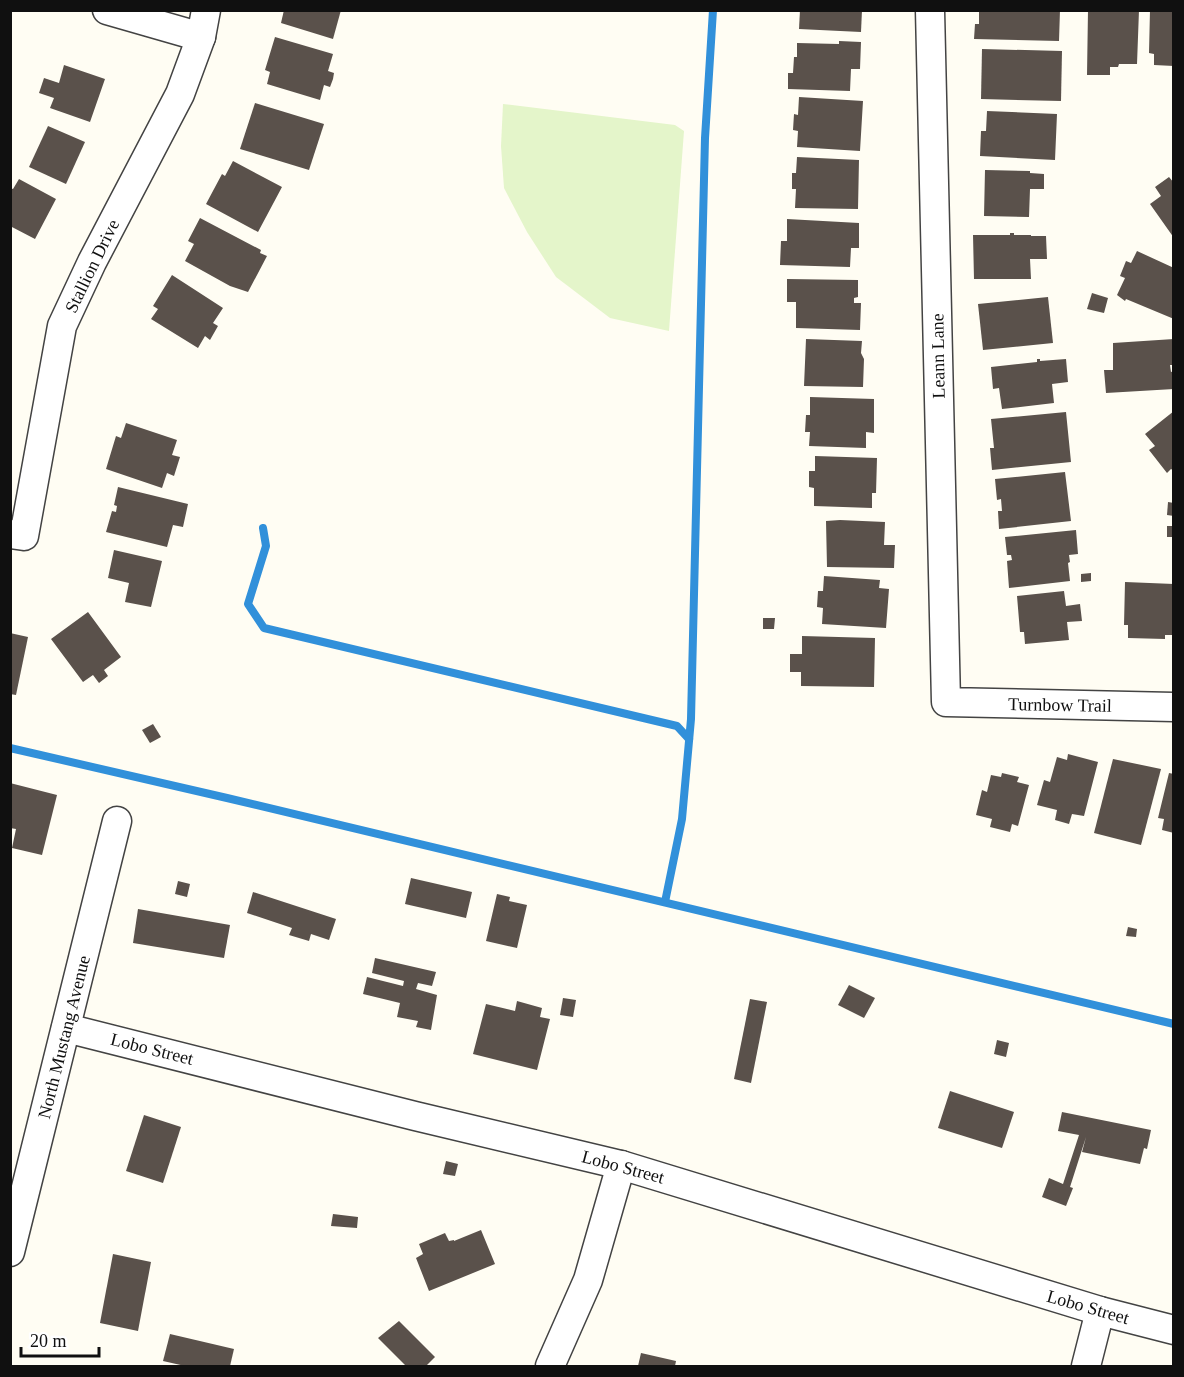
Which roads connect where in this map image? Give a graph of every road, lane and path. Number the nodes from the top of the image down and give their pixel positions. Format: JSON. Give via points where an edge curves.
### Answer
{"nodes":[{"id":1,"x":107,"y":10,"type":"edge"},
{"id":2,"x":930,"y":10,"type":"edge"},
{"id":3,"x":204,"y":24,"type":"edge"},
{"id":4,"x":17,"y":535,"type":"edge"},
{"id":5,"x":946,"y":702,"type":"joint"},
{"id":6,"x":1173,"y":707,"type":"edge"},
{"id":7,"x":117,"y":822,"type":"dead end"},
{"id":8,"x":66,"y":1028,"type":"junction"},
{"id":9,"x":621,"y":1165,"type":"junction"},
{"id":10,"x":10,"y":1252,"type":"edge"},
{"id":11,"x":1100,"y":1311,"type":"junction"},
{"id":12,"x":1173,"y":1330,"type":"edge"},
{"id":13,"x":550,"y":1366,"type":"edge"},
{"id":14,"x":1086,"y":1366,"type":"edge"}],
"edges":[{"from":1,"to":3,"type":"street"},
{"from":2,"to":5,"type":"street","name":"Leann Lane"},
{"from":3,"to":4,"type":"street","name":"Stallion Drive","via":[[180,94],[62,326]]},
{"from":5,"to":6,"type":"street","name":"Turnbow Trail"},
{"from":7,"to":8,"type":"street","name":"North Mustang Avenue"},
{"from":8,"to":9,"type":"street","name":"Lobo Street"},
{"from":8,"to":10,"type":"street","name":"North Mustang Avenue"},
{"from":9,"to":11,"type":"street","name":"Lobo Street"},
{"from":9,"to":13,"type":"street","via":[[588,1280]]},
{"from":11,"to":12,"type":"street","name":"Lobo Street"},
{"from":11,"to":14,"type":"street"}]}
